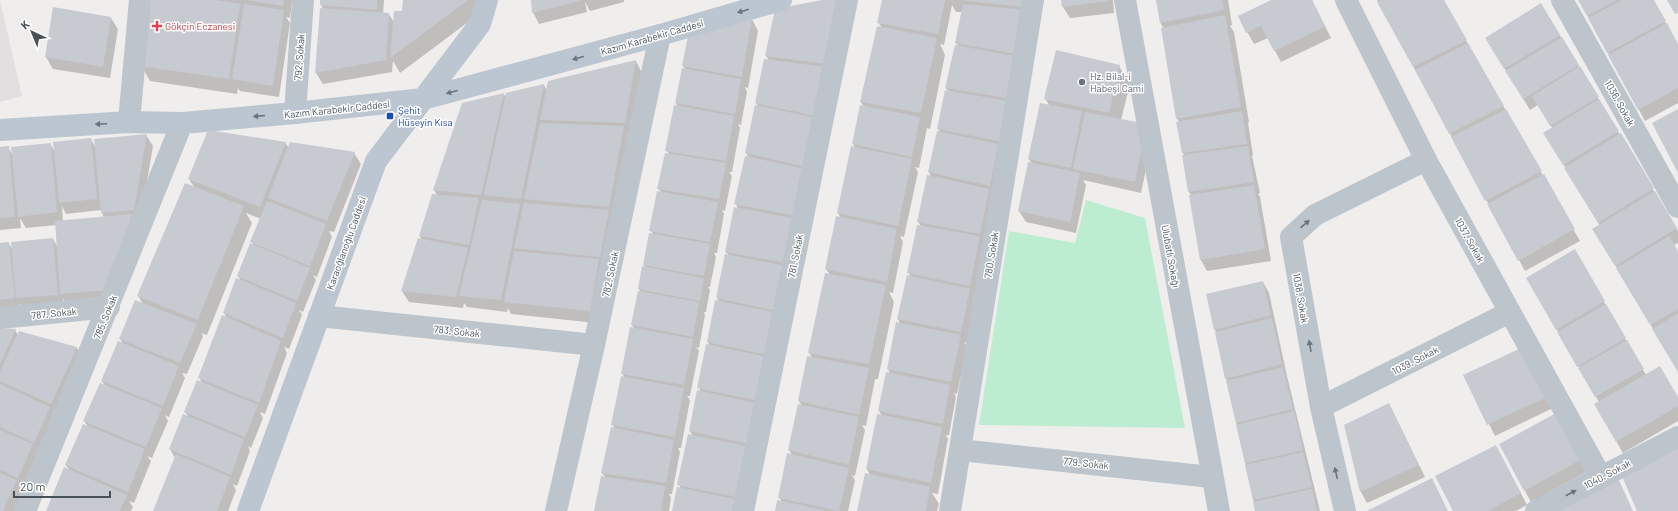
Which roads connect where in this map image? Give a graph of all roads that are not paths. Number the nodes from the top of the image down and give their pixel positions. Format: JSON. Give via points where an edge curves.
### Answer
{"nodes":[{"id":1,"x":140,"y":0,"type":"edge"},
{"id":2,"x":303,"y":0,"type":"edge"},
{"id":3,"x":487,"y":0,"type":"edge"},
{"id":4,"x":781,"y":0,"type":"edge"},
{"id":5,"x":847,"y":0,"type":"edge"},
{"id":6,"x":1033,"y":0,"type":"edge"},
{"id":7,"x":1125,"y":0,"type":"edge"},
{"id":8,"x":1346,"y":0,"type":"edge"},
{"id":9,"x":1562,"y":0,"type":"edge"},
{"id":10,"x":660,"y":36,"type":"junction"},
{"id":11,"x":423,"y":99,"type":"junction"},
{"id":12,"x":295,"y":114,"type":"junction"},
{"id":13,"x":129,"y":122,"type":"junction"},
{"id":14,"x":182,"y":123,"type":"junction"},
{"id":15,"x":0,"y":130,"type":"edge"},
{"id":16,"x":1426,"y":160,"type":"junction"},
{"id":17,"x":1678,"y":207,"type":"edge"},
{"id":18,"x":109,"y":308,"type":"junction"},
{"id":19,"x":1510,"y":312,"type":"junction"},
{"id":20,"x":319,"y":316,"type":"junction"},
{"id":21,"x":0,"y":318,"type":"edge"},
{"id":22,"x":594,"y":345,"type":"junction"},
{"id":23,"x":1321,"y":407,"type":"junction"},
{"id":24,"x":1678,"y":437,"type":"edge"},
{"id":25,"x":960,"y":450,"type":"junction"},
{"id":26,"x":1211,"y":477,"type":"junction"},
{"id":27,"x":1601,"y":477,"type":"junction"},
{"id":28,"x":25,"y":511,"type":"edge"},
{"id":29,"x":248,"y":511,"type":"edge"},
{"id":30,"x":556,"y":511,"type":"edge"},
{"id":31,"x":743,"y":511,"type":"edge"},
{"id":32,"x":950,"y":511,"type":"edge"},
{"id":33,"x":1219,"y":511,"type":"edge"},
{"id":34,"x":1345,"y":511,"type":"edge"},
{"id":35,"x":1536,"y":511,"type":"edge"}],
"edges":[{"from":1,"to":13,"type":"street"},
{"from":2,"to":12,"type":"street","name":"792. Sokak"},
{"from":3,"to":11,"type":"main road","name":"Karaoğlanoğlu Caddesi","via":[[480,24]]},
{"from":4,"to":10,"type":"main road","name":"Kazım Karabekir Caddesi","one_way":true},
{"from":5,"to":31,"type":"street","name":"781. Sokak"},
{"from":6,"to":25,"type":"street","name":"780. Sokak"},
{"from":7,"to":26,"type":"street","name":"Ulubatlı Sokağı"},
{"from":8,"to":16,"type":"street","name":"1037. Sokak"},
{"from":9,"to":17,"type":"street","name":"1036. Sokak"},
{"from":10,"to":11,"type":"main road","name":"Kazım Karabekir Caddesi","one_way":true},
{"from":10,"to":22,"type":"street","name":"782. Sokak"},
{"from":11,"to":12,"type":"main road","name":"Kazım Karabekir Caddesi"},
{"from":11,"to":20,"type":"main road","name":"Karaoğlanoğlu Caddesi","via":[[376,161]]},
{"from":12,"to":14,"type":"main road","name":"Kazım Karabekir Caddesi","one_way":true},
{"from":13,"to":14,"type":"main road","name":"Kazım Karabekir Caddesi"},
{"from":13,"to":15,"type":"main road","name":"Kazım Karabekir Caddesi","one_way":true},
{"from":14,"to":18,"type":"street","name":"785. Sokak"},
{"from":16,"to":19,"type":"street","name":"1037. Sokak"},
{"from":23,"to":16,"type":"street","name":"1038. Sokak","one_way":true,"via":[[1291,237],[1315,215]]},
{"from":18,"to":21,"type":"street","name":"787. Sokak"},
{"from":18,"to":28,"type":"street","name":"785. Sokak"},
{"from":19,"to":23,"type":"street","name":"1039. Sokak"},
{"from":19,"to":27,"type":"street","name":"1037. Sokak"},
{"from":20,"to":22,"type":"street","name":"783. Sokak"},
{"from":20,"to":29,"type":"main road","name":"Karaoğlanoğlu Caddesi"},
{"from":22,"to":30,"type":"street","name":"782. Sokak"},
{"from":34,"to":23,"type":"street","name":"1038. Sokak","one_way":true},
{"from":24,"to":27,"type":"street","name":"1040. Sokak"},
{"from":25,"to":26,"type":"street","name":"779. Sokak"},
{"from":25,"to":32,"type":"street","name":"780. Sokak"},
{"from":26,"to":33,"type":"street","name":"Ulubatlı Sokağı"},
{"from":35,"to":27,"type":"street","name":"1040. Sokak","one_way":true}]}
